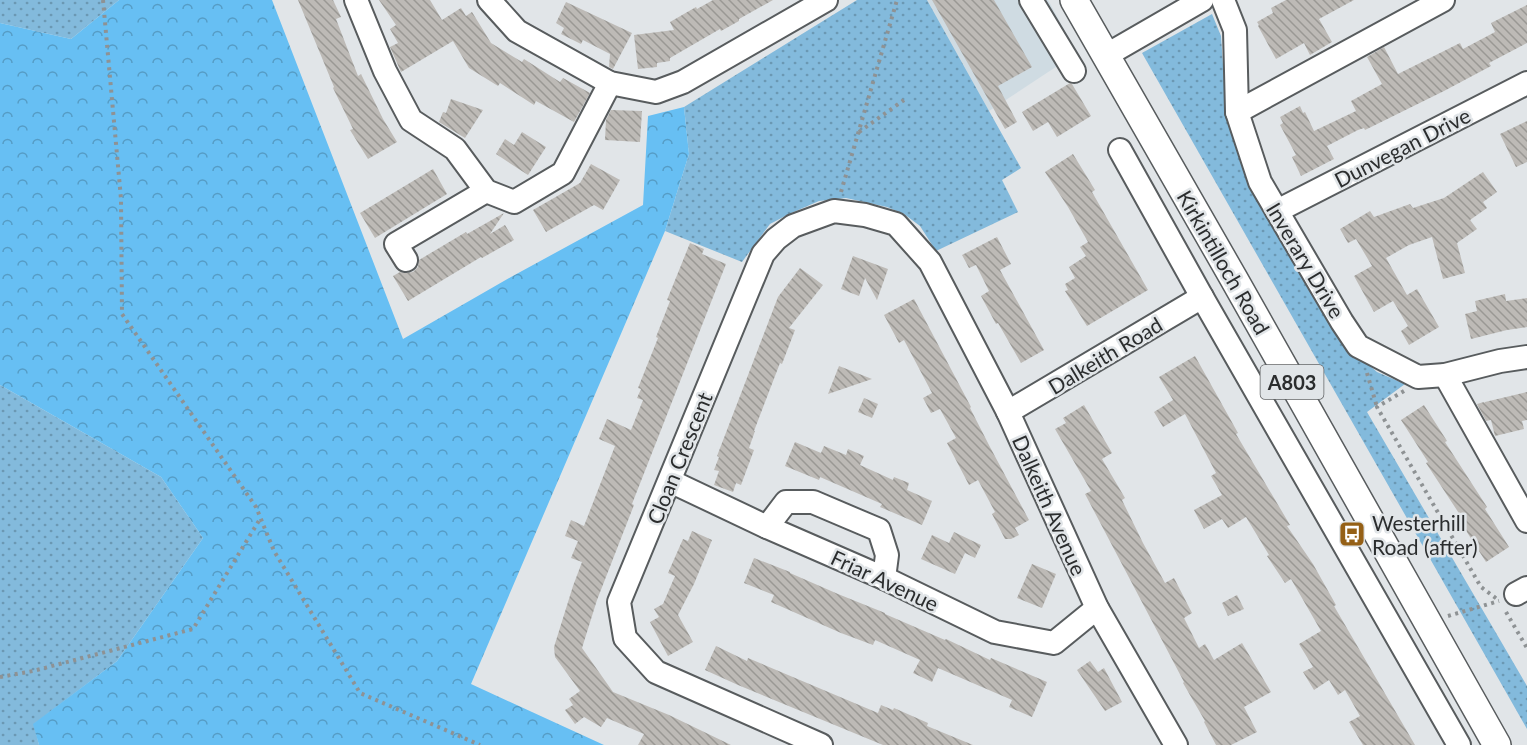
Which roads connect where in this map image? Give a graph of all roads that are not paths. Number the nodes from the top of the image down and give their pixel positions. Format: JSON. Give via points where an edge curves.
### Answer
{"nodes":[{"id":1,"x":356,"y":0,"type":"edge"},
{"id":2,"x":489,"y":0,"type":"edge"},
{"id":3,"x":1031,"y":0,"type":"edge"},
{"id":4,"x":1074,"y":0,"type":"edge"},
{"id":5,"x":1202,"y":0,"type":"edge"},
{"id":6,"x":1223,"y":0,"type":"edge"},
{"id":7,"x":1443,"y":0,"type":"edge"},
{"id":8,"x":818,"y":2,"type":"edge"},
{"id":9,"x":1106,"y":56,"type":"junction"},
{"id":10,"x":1074,"y":71,"type":"dead end"},
{"id":11,"x":610,"y":83,"type":"junction"},
{"id":12,"x":1527,"y":83,"type":"edge"},
{"id":13,"x":1237,"y":112,"type":"junction"},
{"id":14,"x":1120,"y":150,"type":"dead end"},
{"id":15,"x":486,"y":191,"type":"junction"},
{"id":16,"x":1277,"y":212,"type":"junction"},
{"id":17,"x":406,"y":260,"type":"dead end"},
{"id":18,"x":930,"y":262,"type":"joint"},
{"id":19,"x":1203,"y":297,"type":"junction"},
{"id":20,"x":1527,"y":357,"type":"edge"},
{"id":21,"x":1436,"y":376,"type":"junction"},
{"id":22,"x":1008,"y":412,"type":"junction"},
{"id":23,"x":670,"y":481,"type":"junction"},
{"id":24,"x":1527,"y":521,"type":"edge"},
{"id":25,"x":767,"y":526,"type":"junction"},
{"id":26,"x":884,"y":578,"type":"junction"},
{"id":27,"x":1097,"y":608,"type":"junction"},
{"id":28,"x":821,"y":745,"type":"edge"},
{"id":29,"x":1176,"y":745,"type":"edge"},
{"id":30,"x":1459,"y":745,"type":"edge"},
{"id":31,"x":1497,"y":745,"type":"edge"}],
"edges":[{"from":1,"to":15,"type":"street","via":[[385,71],[411,120],[455,149]]},
{"from":2,"to":11,"type":"street","via":[[517,31]]},
{"from":3,"to":10,"type":"street"},
{"from":4,"to":9,"type":"main road","name":"Kirkintilloch Road","number":"A803"},
{"from":5,"to":9,"type":"street"},
{"from":6,"to":13,"type":"street","name":"Inverary Drive","via":[[1235,30]]},
{"from":7,"to":13,"type":"street"},
{"from":8,"to":11,"type":"street","via":[[682,82],[656,92]]},
{"from":9,"to":31,"type":"main road","name":"Kirkintilloch Road","number":"A803"},
{"from":11,"to":15,"type":"street","via":[[562,173],[514,202]]},
{"from":12,"to":16,"type":"street","name":"Dunvegan Drive"},
{"from":13,"to":16,"type":"street","name":"Inverary Drive","via":[[1260,182]]},
{"from":14,"to":19,"type":"street"},
{"from":15,"to":17,"type":"street","via":[[396,244]]},
{"from":16,"to":21,"type":"street","name":"Inverary Drive","via":[[1359,346],[1418,376]]},
{"from":18,"to":22,"type":"street","name":"Dalkeith Avenue"},
{"from":18,"to":23,"type":"street","name":"Cloan Crescent","via":[[896,224],[865,215],[836,212],[793,226],[776,239],[763,254]]},
{"from":19,"to":22,"type":"street","name":"Dalkeith Road"},
{"from":19,"to":30,"type":"street"},
{"from":20,"to":21,"type":"street"},
{"from":21,"to":24,"type":"street"},
{"from":22,"to":27,"type":"street","name":"Dalkeith Avenue"},
{"from":23,"to":25,"type":"street","name":"Friar Avenue"},
{"from":23,"to":28,"type":"street","name":"Cloan Crescent","via":[[619,602],[625,638],[656,672]]},
{"from":25,"to":26,"type":"street","name":"Friar Avenue"},
{"from":25,"to":26,"type":"street","via":[[786,502],[813,502],[879,530],[887,555]]},
{"from":26,"to":27,"type":"street","name":"Friar Avenue","via":[[995,632],[1054,643]]},
{"from":27,"to":29,"type":"street","name":"Dalkeith Avenue"}]}
